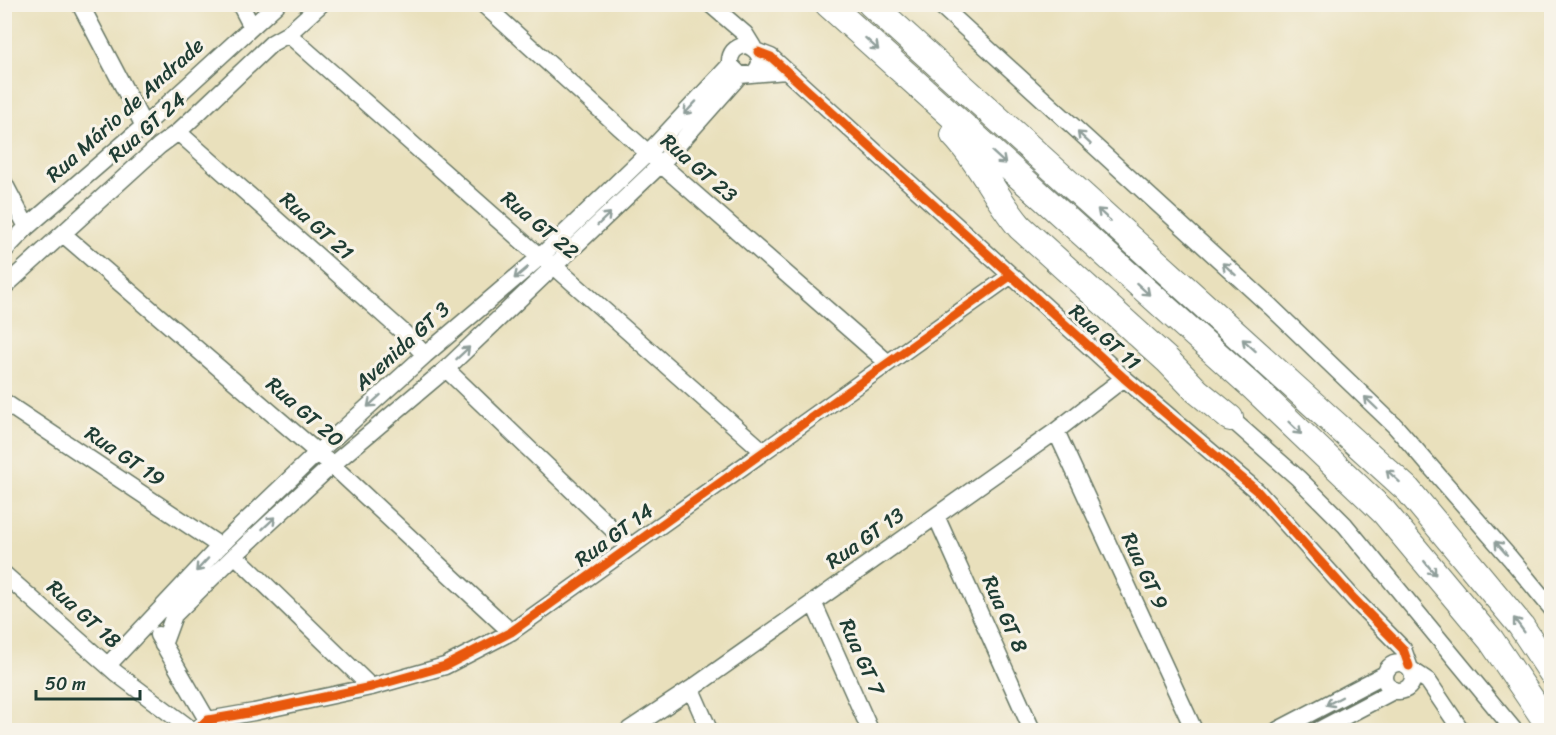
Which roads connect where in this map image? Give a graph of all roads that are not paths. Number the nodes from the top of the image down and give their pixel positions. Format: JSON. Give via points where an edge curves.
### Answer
{"nodes":[{"id":1,"x":80,"y":4,"type":"edge"},
{"id":2,"x":240,"y":4,"type":"edge"},
{"id":3,"x":277,"y":4,"type":"edge"},
{"id":4,"x":321,"y":4,"type":"edge"},
{"id":5,"x":483,"y":4,"type":"edge"},
{"id":6,"x":710,"y":4,"type":"edge"},
{"id":7,"x":828,"y":4,"type":"edge"},
{"id":8,"x":871,"y":4,"type":"edge"},
{"id":9,"x":939,"y":4,"type":"edge"},
{"id":10,"x":729,"y":20,"type":"junction"},
{"id":11,"x":252,"y":27,"type":"junction"},
{"id":12,"x":288,"y":34,"type":"junction"},
{"id":13,"x":755,"y":50,"type":"junction"},
{"id":14,"x":739,"y":66,"type":"junction"},
{"id":15,"x":786,"y":71,"type":"junction"},
{"id":16,"x":924,"y":91,"type":"junction"},
{"id":17,"x":144,"y":126,"type":"junction"},
{"id":18,"x":178,"y":132,"type":"junction"},
{"id":19,"x":655,"y":159,"type":"junction"},
{"id":20,"x":4,"y":183,"type":"edge"},
{"id":21,"x":27,"y":227,"type":"junction"},
{"id":22,"x":63,"y":234,"type":"junction"},
{"id":23,"x":4,"y":251,"type":"edge"},
{"id":24,"x":540,"y":257,"type":"junction"},
{"id":25,"x":554,"y":266,"type":"junction"},
{"id":26,"x":1010,"y":276,"type":"junction"},
{"id":27,"x":4,"y":286,"type":"edge"},
{"id":28,"x":424,"y":355,"type":"junction"},
{"id":29,"x":887,"y":362,"type":"junction"},
{"id":30,"x":446,"y":369,"type":"junction"},
{"id":31,"x":1124,"y":378,"type":"junction"},
{"id":32,"x":1253,"y":387,"type":"junction"},
{"id":33,"x":4,"y":402,"type":"edge"},
{"id":34,"x":1230,"y":418,"type":"junction"},
{"id":35,"x":1056,"y":431,"type":"junction"},
{"id":36,"x":763,"y":451,"type":"junction"},
{"id":37,"x":317,"y":453,"type":"junction"},
{"id":38,"x":332,"y":465,"type":"junction"},
{"id":39,"x":936,"y":516,"type":"junction"},
{"id":40,"x":220,"y":546,"type":"junction"},
{"id":41,"x":630,"y":546,"type":"junction"},
{"id":42,"x":235,"y":555,"type":"junction"},
{"id":43,"x":4,"y":574,"type":"edge"},
{"id":44,"x":813,"y":602,"type":"junction"},
{"id":45,"x":1551,"y":609,"type":"edge"},
{"id":46,"x":149,"y":621,"type":"junction"},
{"id":47,"x":511,"y":632,"type":"junction"},
{"id":48,"x":1389,"y":634,"type":"junction"},
{"id":49,"x":163,"y":645,"type":"junction"},
{"id":50,"x":108,"y":665,"type":"junction"},
{"id":51,"x":1388,"y":670,"type":"junction"},
{"id":52,"x":1551,"y":674,"type":"edge"},
{"id":53,"x":1407,"y":678,"type":"junction"},
{"id":54,"x":371,"y":687,"type":"junction"},
{"id":55,"x":691,"y":689,"type":"junction"},
{"id":56,"x":1345,"y":724,"type":"edge"},
{"id":57,"x":202,"y":728,"type":"edge"},
{"id":58,"x":629,"y":730,"type":"edge"},
{"id":59,"x":709,"y":730,"type":"edge"},
{"id":60,"x":870,"y":730,"type":"edge"},
{"id":61,"x":1032,"y":730,"type":"edge"},
{"id":62,"x":1194,"y":730,"type":"edge"},
{"id":63,"x":1278,"y":730,"type":"edge"},
{"id":64,"x":1319,"y":730,"type":"edge"},
{"id":65,"x":1461,"y":730,"type":"edge"},
{"id":66,"x":1514,"y":730,"type":"edge"},
{"id":67,"x":1551,"y":730,"type":"edge"}],
"edges":[{"from":1,"to":17,"type":"street"},
{"from":2,"to":11,"type":"street"},
{"from":3,"to":11,"type":"street","name":"Rua Mário de Andrade"},
{"from":4,"to":12,"type":"street","name":"Rua GT 24"},
{"from":5,"to":19,"type":"street","name":"Rua GT 23"},
{"from":6,"to":10,"type":"street","name":"Rua GT 11"},
{"from":7,"to":16,"type":"highway","one_way":true},
{"from":52,"to":8,"type":"highway","one_way":true,"via":[[1521,626],[1408,489]]},
{"from":45,"to":9,"type":"street","one_way":true,"via":[[1395,426],[1271,307]]},
{"from":10,"to":13,"type":"street","name":"Rua GT 11"},
{"from":10,"to":14,"type":"street"},
{"from":11,"to":17,"type":"street","name":"Rua Mário de Andrade"},
{"from":12,"to":18,"type":"street","name":"Rua GT 24","via":[[272,43]]},
{"from":12,"to":24,"type":"street","name":"Rua GT 22"},
{"from":13,"to":14,"type":"street","via":[[746,45]]},
{"from":13,"to":14,"type":"street","via":[[760,63]]},
{"from":13,"to":15,"type":"street","name":"Rua GT 11","via":[[771,57]]},
{"from":14,"to":15,"type":"street"},
{"from":14,"to":19,"type":"street","name":"Avenida GT 3"},
{"from":15,"to":26,"type":"street","name":"Rua GT 11"},
{"from":16,"to":32,"type":"highway","one_way":true},
{"from":16,"to":34,"type":"highway","via":[[939,118],[974,159],[1020,227]]},
{"from":17,"to":21,"type":"street","name":"Rua Mário de Andrade"},
{"from":18,"to":22,"type":"street","name":"Rua GT 24"},
{"from":18,"to":28,"type":"street","name":"Rua GT 21"},
{"from":19,"to":24,"type":"street","name":"Avenida GT 3"},
{"from":25,"to":19,"type":"street","name":"Avenida GT 3","one_way":true},
{"from":19,"to":29,"type":"street","name":"Rua GT 23"},
{"from":20,"to":21,"type":"street"},
{"from":21,"to":23,"type":"street","name":"Rua Mário de Andrade"},
{"from":22,"to":27,"type":"street","name":"Rua GT 24"},
{"from":22,"to":37,"type":"street","name":"Rua GT 20"},
{"from":24,"to":25,"type":"street","name":"Rua GT 22"},
{"from":24,"to":28,"type":"street","name":"Avenida GT 3","one_way":true},
{"from":30,"to":25,"type":"street","name":"Avenida GT 3","one_way":true},
{"from":25,"to":36,"type":"street","name":"Rua GT 22"},
{"from":26,"to":29,"type":"street","name":"Rua GT 14"},
{"from":26,"to":31,"type":"street","name":"Rua GT 11"},
{"from":28,"to":37,"type":"street","name":"Avenida GT 3","one_way":true},
{"from":29,"to":36,"type":"street","name":"Rua GT 14"},
{"from":30,"to":38,"type":"street","name":"Avenida GT 3"},
{"from":30,"to":41,"type":"street"},
{"from":31,"to":35,"type":"street","name":"Rua GT 13"},
{"from":31,"to":48,"type":"street","name":"Rua GT 11","via":[[1257,491]]},
{"from":32,"to":34,"type":"highway","via":[[1242,386],[1228,396]]},
{"from":32,"to":67,"type":"highway","one_way":true,"via":[[1384,513],[1491,640]]},
{"from":33,"to":40,"type":"street","name":"Rua GT 19"},
{"from":34,"to":66,"type":"street","via":[[1345,525]]},
{"from":35,"to":39,"type":"street","name":"Rua GT 13"},
{"from":35,"to":62,"type":"street","name":"Rua GT 9"},
{"from":36,"to":41,"type":"street","name":"Rua GT 14"},
{"from":37,"to":38,"type":"street","name":"Rua GT 20"},
{"from":37,"to":40,"type":"street","name":"Avenida GT 3"},
{"from":42,"to":38,"type":"street","name":"Avenida GT 3","one_way":true},
{"from":38,"to":47,"type":"street","name":"Rua GT 20"},
{"from":39,"to":44,"type":"street","name":"Rua GT 13"},
{"from":39,"to":61,"type":"street","name":"Rua GT 8"},
{"from":40,"to":46,"type":"street","name":"Avenida GT 3","one_way":true},
{"from":41,"to":47,"type":"street","name":"Rua GT 14"},
{"from":42,"to":49,"type":"street","name":"Avenida GT 3","via":[[174,615]]},
{"from":42,"to":54,"type":"street"},
{"from":43,"to":50,"type":"street","name":"Rua GT 18"},
{"from":44,"to":55,"type":"street","name":"Rua GT 13"},
{"from":44,"to":60,"type":"street","name":"Rua GT 7"},
{"from":46,"to":49,"type":"street"},
{"from":46,"to":50,"type":"street","name":"Avenida GT 3"},
{"from":47,"to":54,"type":"street","name":"Rua GT 14","via":[[445,666]]},
{"from":48,"to":51,"type":"street"},
{"from":48,"to":53,"type":"street","name":"Rua GT 11","via":[[1403,649]]},
{"from":49,"to":57,"type":"street"},
{"from":50,"to":57,"type":"street","name":"Rua GT 18","via":[[116,674]]},
{"from":51,"to":53,"type":"street","via":[[1403,663]]},
{"from":51,"to":53,"type":"street","via":[[1387,684]]},
{"from":51,"to":63,"type":"street","one_way":true},
{"from":53,"to":56,"type":"street"},
{"from":53,"to":65,"type":"street","name":"Rua GT 11","via":[[1428,681]]},
{"from":54,"to":57,"type":"street","name":"Rua GT 14","via":[[254,712]]},
{"from":55,"to":58,"type":"street","name":"Rua GT 13"},
{"from":55,"to":59,"type":"street"},
{"from":56,"to":64,"type":"street"}]}
